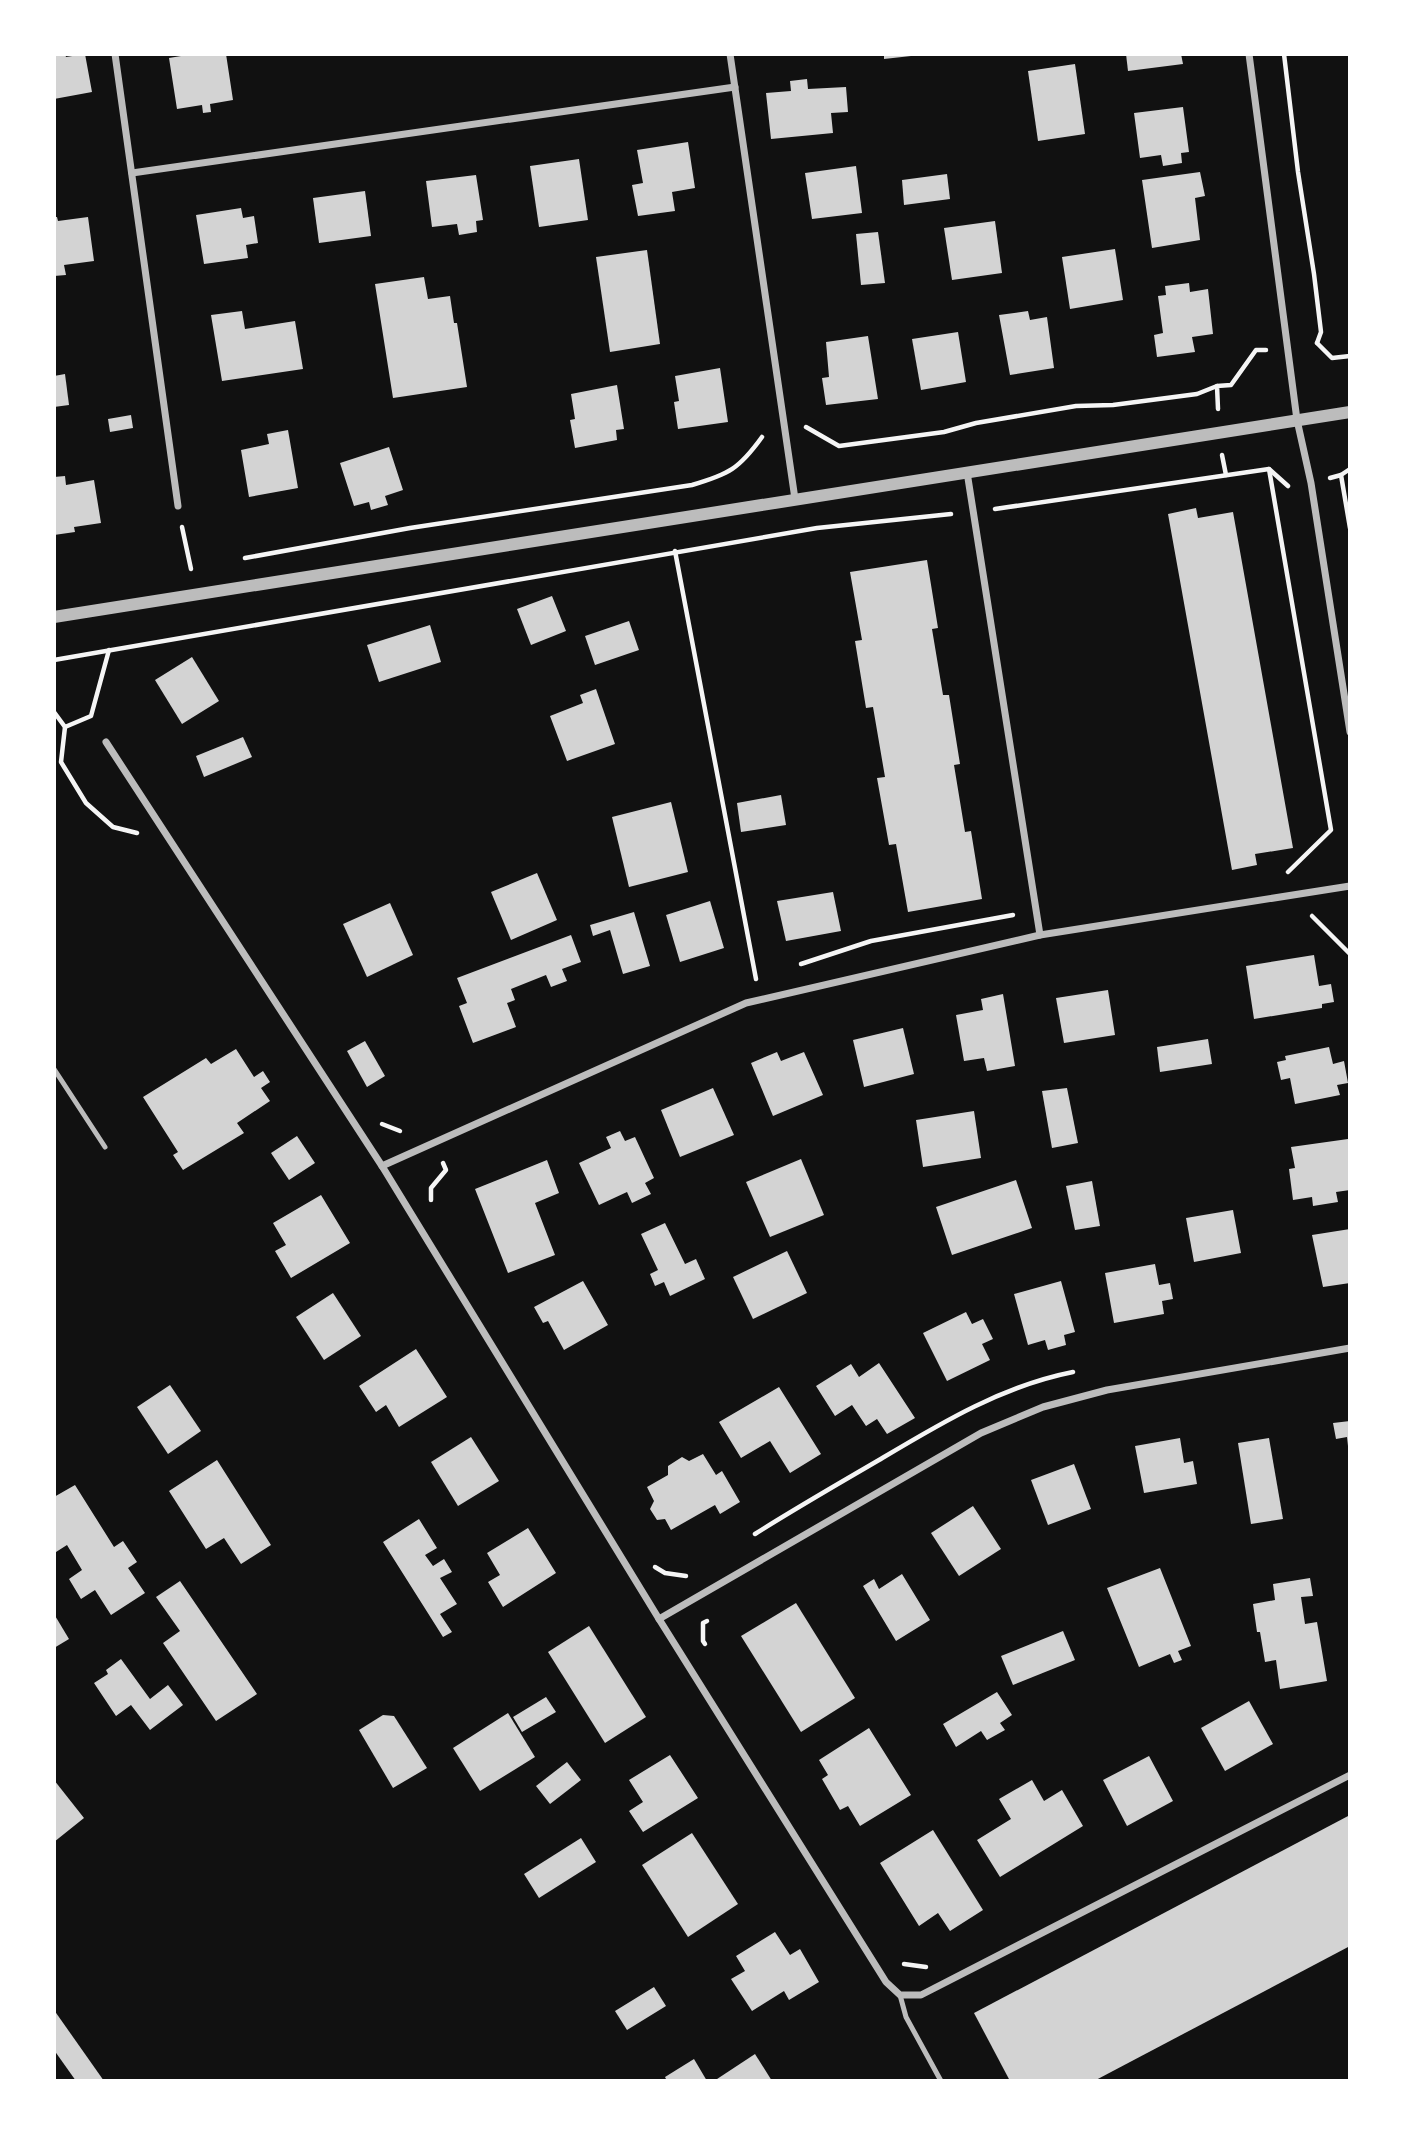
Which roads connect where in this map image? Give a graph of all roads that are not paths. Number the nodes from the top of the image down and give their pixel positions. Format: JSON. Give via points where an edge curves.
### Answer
{"nodes":[{"id":1,"x":115,"y":54,"type":"edge"},
{"id":2,"x":730,"y":54,"type":"edge"},
{"id":3,"x":1249,"y":54,"type":"edge"},
{"id":4,"x":735,"y":87,"type":"junction"},
{"id":5,"x":132,"y":173,"type":"junction"},
{"id":6,"x":1350,"y":412,"type":"edge"},
{"id":7,"x":1297,"y":420,"type":"junction"},
{"id":8,"x":967,"y":471,"type":"junction"},
{"id":9,"x":795,"y":499,"type":"junction"},
{"id":10,"x":178,"y":506,"type":"road end"},
{"id":11,"x":54,"y":617,"type":"edge"},
{"id":12,"x":1350,"y":733,"type":"edge"},
{"id":13,"x":106,"y":742,"type":"dead end"},
{"id":14,"x":1350,"y":886,"type":"edge"},
{"id":15,"x":1040,"y":935,"type":"junction"},
{"id":16,"x":54,"y":1069,"type":"edge"},
{"id":17,"x":105,"y":1147,"type":"dead end"},
{"id":18,"x":382,"y":1166,"type":"junction"},
{"id":19,"x":1350,"y":1348,"type":"edge"},
{"id":20,"x":659,"y":1619,"type":"junction"},
{"id":21,"x":1350,"y":1774,"type":"edge"},
{"id":22,"x":900,"y":1995,"type":"junction"},
{"id":23,"x":941,"y":2081,"type":"edge"}],
"edges":[{"from":1,"to":5,"type":"street"},
{"from":2,"to":4,"type":"street"},
{"from":3,"to":7,"type":"street"},
{"from":4,"to":5,"type":"street"},
{"from":4,"to":9,"type":"street"},
{"from":5,"to":10,"type":"street"},
{"from":6,"to":7,"type":"street"},
{"from":7,"to":8,"type":"street"},
{"from":7,"to":12,"type":"street"},
{"from":8,"to":9,"type":"street"},
{"from":8,"to":15,"type":"street"},
{"from":9,"to":11,"type":"street"},
{"from":13,"to":18,"type":"street"},
{"from":14,"to":15,"type":"street"},
{"from":15,"to":18,"type":"street","via":[[746,1003]]},
{"from":16,"to":17,"type":"lane"},
{"from":18,"to":20,"type":"street"},
{"from":19,"to":20,"type":"street","via":[[1107,1390],[1043,1407],[981,1433]]},
{"from":20,"to":22,"type":"street","via":[[887,1982]]},
{"from":21,"to":22,"type":"street","via":[[921,1995]]},
{"from":22,"to":23,"type":"lane","via":[[906,2017]]}]}
